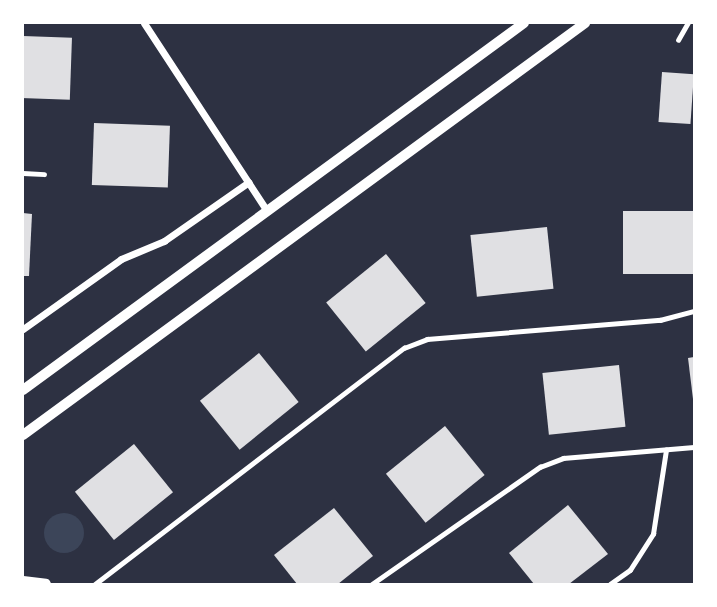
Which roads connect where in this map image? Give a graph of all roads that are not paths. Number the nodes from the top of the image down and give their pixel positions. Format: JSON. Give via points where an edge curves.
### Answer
{"nodes":[{"id":1,"x":144,"y":23,"type":"edge"},
{"id":2,"x":523,"y":23,"type":"edge"},
{"id":3,"x":585,"y":23,"type":"edge"},
{"id":4,"x":688,"y":23,"type":"edge"},
{"id":5,"x":678,"y":40,"type":"dead end"},
{"id":6,"x":23,"y":173,"type":"edge"},
{"id":7,"x":44,"y":174,"type":"dead end"},
{"id":8,"x":249,"y":182,"type":"junction"},
{"id":9,"x":268,"y":211,"type":"junction"},
{"id":10,"x":694,"y":311,"type":"edge"},
{"id":11,"x":23,"y":328,"type":"edge"},
{"id":12,"x":23,"y":390,"type":"edge"},
{"id":13,"x":23,"y":435,"type":"edge"},
{"id":14,"x":694,"y":447,"type":"edge"},
{"id":15,"x":666,"y":450,"type":"junction"},
{"id":16,"x":23,"y":581,"type":"edge"},
{"id":17,"x":46,"y":584,"type":"edge"},
{"id":18,"x":95,"y":584,"type":"edge"},
{"id":19,"x":372,"y":584,"type":"edge"},
{"id":20,"x":610,"y":584,"type":"edge"}],
"edges":[{"from":1,"to":8,"type":"street"},
{"from":2,"to":9,"type":"street"},
{"from":3,"to":13,"type":"street"},
{"from":4,"to":5,"type":"lane"},
{"from":6,"to":7,"type":"lane"},
{"from":8,"to":9,"type":"street"},
{"from":8,"to":11,"type":"street","via":[[164,241],[121,259]]},
{"from":9,"to":12,"type":"street"},
{"from":10,"to":18,"type":"lane","via":[[660,320],[427,339],[404,348]]},
{"from":14,"to":15,"type":"lane"},
{"from":15,"to":19,"type":"lane","via":[[563,458],[540,467]]},
{"from":15,"to":20,"type":"lane","via":[[653,534],[630,570]]},
{"from":16,"to":17,"type":"main road"}]}
